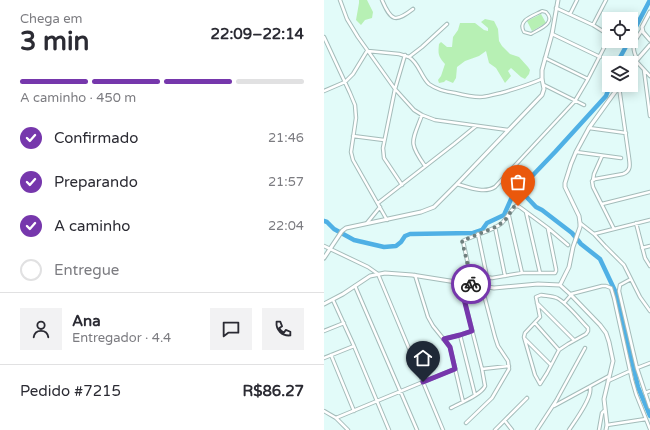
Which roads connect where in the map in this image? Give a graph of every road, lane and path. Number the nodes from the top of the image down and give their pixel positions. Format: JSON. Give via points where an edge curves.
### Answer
{"nodes":[{"id":1,"x":340,"y":0,"type":"edge"},
{"id":2,"x":382,"y":0,"type":"edge"},
{"id":3,"x":558,"y":0,"type":"edge"},
{"id":4,"x":577,"y":0,"type":"edge"},
{"id":5,"x":606,"y":0,"type":"edge"},
{"id":6,"x":556,"y":8,"type":"junction"},
{"id":7,"x":413,"y":9,"type":"dead end"},
{"id":8,"x":650,"y":12,"type":"edge"},
{"id":9,"x":570,"y":14,"type":"junction"},
{"id":10,"x":526,"y":20,"type":"joint"},
{"id":11,"x":447,"y":24,"type":"dead end"},
{"id":12,"x":593,"y":25,"type":"junction"},
{"id":13,"x":602,"y":30,"type":"edge"},
{"id":14,"x":642,"y":30,"type":"junction"},
{"id":15,"x":552,"y":34,"type":"junction"},
{"id":16,"x":324,"y":37,"type":"edge"},
{"id":17,"x":650,"y":40,"type":"edge"},
{"id":18,"x":650,"y":45,"type":"edge"},
{"id":19,"x":604,"y":48,"type":"edge"},
{"id":20,"x":368,"y":51,"type":"junction"},
{"id":21,"x":405,"y":55,"type":"junction"},
{"id":22,"x":409,"y":56,"type":"junction"},
{"id":23,"x":635,"y":56,"type":"edge"},
{"id":24,"x":600,"y":57,"type":"junction"},
{"id":25,"x":546,"y":58,"type":"junction"},
{"id":26,"x":638,"y":58,"type":"edge"},
{"id":27,"x":638,"y":62,"type":"edge"},
{"id":28,"x":644,"y":70,"type":"junction"},
{"id":29,"x":650,"y":76,"type":"edge"},
{"id":30,"x":542,"y":79,"type":"junction"},
{"id":31,"x":588,"y":79,"type":"junction"},
{"id":32,"x":346,"y":82,"type":"junction"},
{"id":33,"x":544,"y":85,"type":"junction"},
{"id":34,"x":395,"y":89,"type":"junction"},
{"id":35,"x":324,"y":91,"type":"edge"},
{"id":36,"x":615,"y":92,"type":"edge"},
{"id":37,"x":620,"y":92,"type":"edge"},
{"id":38,"x":575,"y":101,"type":"junction"},
{"id":39,"x":584,"y":105,"type":"dead end"},
{"id":40,"x":422,"y":115,"type":"junction"},
{"id":41,"x":650,"y":116,"type":"edge"},
{"id":42,"x":476,"y":126,"type":"junction"},
{"id":43,"x":589,"y":128,"type":"junction"},
{"id":44,"x":508,"y":130,"type":"junction"},
{"id":45,"x":626,"y":133,"type":"junction"},
{"id":46,"x":353,"y":136,"type":"junction"},
{"id":47,"x":384,"y":140,"type":"junction"},
{"id":48,"x":576,"y":152,"type":"junction"},
{"id":49,"x":602,"y":156,"type":"junction"},
{"id":50,"x":621,"y":158,"type":"dead end"},
{"id":51,"x":425,"y":166,"type":"junction"},
{"id":52,"x":593,"y":180,"type":"junction"},
{"id":53,"x":457,"y":184,"type":"junction"},
{"id":54,"x":402,"y":185,"type":"junction"},
{"id":55,"x":650,"y":192,"type":"edge"},
{"id":56,"x":378,"y":203,"type":"junction"},
{"id":57,"x":602,"y":204,"type":"junction"},
{"id":58,"x":380,"y":207,"type":"junction"},
{"id":59,"x":526,"y":212,"type":"junction"},
{"id":60,"x":508,"y":215,"type":"junction"},
{"id":61,"x":387,"y":220,"type":"junction"},
{"id":62,"x":650,"y":220,"type":"edge"},
{"id":63,"x":367,"y":223,"type":"junction"},
{"id":64,"x":580,"y":223,"type":"junction"},
{"id":65,"x":636,"y":223,"type":"junction"},
{"id":66,"x":494,"y":227,"type":"junction"},
{"id":67,"x":548,"y":228,"type":"junction"},
{"id":68,"x":614,"y":229,"type":"junction"},
{"id":69,"x":478,"y":234,"type":"junction"},
{"id":70,"x":594,"y":234,"type":"junction"},
{"id":71,"x":568,"y":245,"type":"dead end"},
{"id":72,"x":324,"y":246,"type":"edge"},
{"id":73,"x":650,"y":246,"type":"edge"},
{"id":74,"x":642,"y":248,"type":"junction"},
{"id":75,"x":330,"y":249,"type":"junction"},
{"id":76,"x":324,"y":258,"type":"edge"},
{"id":77,"x":650,"y":266,"type":"edge"},
{"id":78,"x":540,"y":273,"type":"junction"},
{"id":79,"x":378,"y":274,"type":"junction"},
{"id":80,"x":470,"y":274,"type":"junction"},
{"id":81,"x":522,"y":274,"type":"junction"},
{"id":82,"x":416,"y":275,"type":"junction"},
{"id":83,"x":505,"y":276,"type":"junction"},
{"id":84,"x":487,"y":277,"type":"junction"},
{"id":85,"x":631,"y":279,"type":"junction"},
{"id":86,"x":460,"y":283,"type":"junction"},
{"id":87,"x":471,"y":284,"type":"junction"},
{"id":88,"x":560,"y":285,"type":"junction"},
{"id":89,"x":355,"y":286,"type":"junction"},
{"id":90,"x":482,"y":287,"type":"junction"},
{"id":91,"x":571,"y":294,"type":"junction"},
{"id":92,"x":333,"y":300,"type":"junction"},
{"id":93,"x":537,"y":302,"type":"junction"},
{"id":94,"x":564,"y":303,"type":"junction"},
{"id":95,"x":324,"y":304,"type":"edge"},
{"id":96,"x":650,"y":311,"type":"edge"},
{"id":97,"x":344,"y":323,"type":"junction"},
{"id":98,"x":535,"y":323,"type":"junction"},
{"id":99,"x":324,"y":331,"type":"edge"},
{"id":100,"x":472,"y":331,"type":"junction"},
{"id":101,"x":460,"y":335,"type":"junction"},
{"id":102,"x":444,"y":339,"type":"junction"},
{"id":103,"x":525,"y":339,"type":"junction"},
{"id":104,"x":574,"y":340,"type":"junction"},
{"id":105,"x":354,"y":346,"type":"junction"},
{"id":106,"x":585,"y":348,"type":"dead end"},
{"id":107,"x":559,"y":350,"type":"junction"},
{"id":108,"x":331,"y":355,"type":"junction"},
{"id":109,"x":324,"y":358,"type":"edge"},
{"id":110,"x":650,"y":362,"type":"edge"},
{"id":111,"x":552,"y":365,"type":"junction"},
{"id":112,"x":509,"y":366,"type":"junction"},
{"id":113,"x":637,"y":368,"type":"junction"},
{"id":114,"x":455,"y":369,"type":"junction"},
{"id":115,"x":482,"y":369,"type":"junction"},
{"id":116,"x":630,"y":371,"type":"junction"},
{"id":117,"x":609,"y":376,"type":"junction"},
{"id":118,"x":608,"y":381,"type":"junction"},
{"id":119,"x":423,"y":382,"type":"junction"},
{"id":120,"x":590,"y":387,"type":"junction"},
{"id":121,"x":400,"y":391,"type":"junction"},
{"id":122,"x":650,"y":391,"type":"edge"},
{"id":123,"x":645,"y":393,"type":"junction"},
{"id":124,"x":475,"y":395,"type":"junction"},
{"id":125,"x":527,"y":398,"type":"dead end"},
{"id":126,"x":377,"y":401,"type":"junction"},
{"id":127,"x":463,"y":402,"type":"junction"},
{"id":128,"x":324,"y":406,"type":"edge"},
{"id":129,"x":553,"y":406,"type":"junction"},
{"id":130,"x":650,"y":407,"type":"edge"},
{"id":131,"x":451,"y":408,"type":"dead end"},
{"id":132,"x":325,"y":411,"type":"edge"},
{"id":133,"x":354,"y":411,"type":"junction"},
{"id":134,"x":604,"y":411,"type":"junction"},
{"id":135,"x":336,"y":418,"type":"junction"},
{"id":136,"x":646,"y":419,"type":"junction"},
{"id":137,"x":505,"y":421,"type":"junction"},
{"id":138,"x":466,"y":423,"type":"dead end"},
{"id":139,"x":607,"y":425,"type":"junction"},
{"id":140,"x":650,"y":429,"type":"edge"},
{"id":141,"x":348,"y":430,"type":"edge"},
{"id":142,"x":389,"y":430,"type":"edge"},
{"id":143,"x":417,"y":430,"type":"edge"},
{"id":144,"x":443,"y":430,"type":"edge"},
{"id":145,"x":496,"y":430,"type":"edge"},
{"id":146,"x":512,"y":430,"type":"edge"},
{"id":147,"x":537,"y":430,"type":"edge"},
{"id":148,"x":569,"y":430,"type":"edge"},
{"id":149,"x":599,"y":430,"type":"edge"},
{"id":150,"x":606,"y":430,"type":"edge"}],
"edges":[{"from":1,"to":20,"type":"street","via":[[347,19]]},
{"from":2,"to":7,"type":"street","via":[[388,13],[395,18],[400,18]]},
{"from":3,"to":6,"type":"street"},
{"from":4,"to":9,"type":"street"},
{"from":5,"to":12,"type":"street"},
{"from":6,"to":9,"type":"street"},
{"from":6,"to":15,"type":"street"},
{"from":8,"to":14,"type":"street","via":[[642,25]]},
{"from":9,"to":12,"type":"street"},
{"from":10,"to":10,"type":"street","via":[[542,11],[549,14],[550,18],[546,25],[531,34],[523,30],[522,26]]},
{"from":11,"to":22,"type":"street"},
{"from":12,"to":13,"type":"street"},
{"from":14,"to":17,"type":"street"},
{"from":14,"to":23,"type":"street","via":[[633,45]]},
{"from":15,"to":24,"type":"street"},
{"from":15,"to":25,"type":"street"},
{"from":16,"to":32,"type":"street"},
{"from":18,"to":26,"type":"street"},
{"from":19,"to":24,"type":"street"},
{"from":20,"to":21,"type":"street"},
{"from":20,"to":32,"type":"street"},
{"from":20,"to":34,"type":"street"},
{"from":21,"to":22,"type":"street"},
{"from":21,"to":34,"type":"street"},
{"from":22,"to":30,"type":"street","via":[[430,84],[449,92],[478,97],[488,96]]},
{"from":24,"to":31,"type":"street"},
{"from":25,"to":30,"type":"street"},
{"from":25,"to":31,"type":"street"},
{"from":27,"to":28,"type":"street"},
{"from":28,"to":29,"type":"street"},
{"from":28,"to":41,"type":"street"},
{"from":30,"to":33,"type":"street"},
{"from":31,"to":38,"type":"street"},
{"from":32,"to":35,"type":"street"},
{"from":32,"to":46,"type":"street","via":[[355,105]]},
{"from":33,"to":38,"type":"street"},
{"from":33,"to":44,"type":"street","via":[[542,95]]},
{"from":34,"to":40,"type":"street"},
{"from":34,"to":47,"type":"street"},
{"from":36,"to":43,"type":"street"},
{"from":37,"to":45,"type":"street"},
{"from":38,"to":39,"type":"street"},
{"from":38,"to":53,"type":"street","via":[[493,188],[484,190]]},
{"from":40,"to":42,"type":"street","via":[[435,120]]},
{"from":40,"to":51,"type":"street","via":[[413,143]]},
{"from":42,"to":44,"type":"street"},
{"from":42,"to":51,"type":"street"},
{"from":43,"to":45,"type":"street"},
{"from":43,"to":48,"type":"street"},
{"from":44,"to":53,"type":"street"},
{"from":45,"to":52,"type":"street","via":[[629,170],[623,174]]},
{"from":46,"to":47,"type":"street"},
{"from":46,"to":56,"type":"street","via":[[353,160]]},
{"from":47,"to":54,"type":"street","via":[[384,158]]},
{"from":48,"to":49,"type":"street"},
{"from":48,"to":64,"type":"street","via":[[565,187]]},
{"from":49,"to":50,"type":"street"},
{"from":49,"to":52,"type":"street"},
{"from":51,"to":54,"type":"street"},
{"from":52,"to":57,"type":"street","via":[[593,187]]},
{"from":53,"to":61,"type":"street","via":[[430,209]]},
{"from":54,"to":56,"type":"street"},
{"from":55,"to":57,"type":"street"},
{"from":56,"to":58,"type":"street"},
{"from":57,"to":68,"type":"street"},
{"from":58,"to":61,"type":"street"},
{"from":58,"to":63,"type":"street"},
{"from":59,"to":60,"type":"street","via":[[515,206]]},
{"from":59,"to":67,"type":"street"},
{"from":59,"to":78,"type":"street"},
{"from":60,"to":66,"type":"street","via":[[502,223]]},
{"from":60,"to":81,"type":"street"},
{"from":61,"to":63,"type":"street"},
{"from":62,"to":65,"type":"street"},
{"from":63,"to":75,"type":"street","via":[[342,231]]},
{"from":64,"to":70,"type":"street"},
{"from":64,"to":88,"type":"street","via":[[569,267]]},
{"from":65,"to":68,"type":"street"},
{"from":65,"to":74,"type":"street"},
{"from":66,"to":69,"type":"street"},
{"from":66,"to":83,"type":"street"},
{"from":67,"to":71,"type":"street"},
{"from":67,"to":78,"type":"street","via":[[556,271]]},
{"from":68,"to":70,"type":"street"},
{"from":69,"to":80,"type":"street","via":[[462,241]]},
{"from":69,"to":84,"type":"street"},
{"from":70,"to":85,"type":"street","via":[[624,265]]},
{"from":72,"to":75,"type":"street"},
{"from":73,"to":74,"type":"street"},
{"from":74,"to":77,"type":"street"},
{"from":75,"to":76,"type":"street"},
{"from":75,"to":79,"type":"street"},
{"from":78,"to":81,"type":"street"},
{"from":79,"to":82,"type":"street"},
{"from":79,"to":89,"type":"street","via":[[366,278]]},
{"from":79,"to":119,"type":"street"},
{"from":80,"to":84,"type":"street"},
{"from":80,"to":87,"type":"street"},
{"from":81,"to":83,"type":"street"},
{"from":82,"to":86,"type":"street"},
{"from":82,"to":102,"type":"street","via":[[428,317]]},
{"from":83,"to":84,"type":"street"},
{"from":85,"to":96,"type":"street"},
{"from":85,"to":113,"type":"street","via":[[619,288]]},
{"from":86,"to":87,"type":"street"},
{"from":86,"to":100,"type":"street"},
{"from":87,"to":90,"type":"street"},
{"from":88,"to":90,"type":"street"},
{"from":88,"to":91,"type":"street"},
{"from":89,"to":92,"type":"street"},
{"from":89,"to":121,"type":"street"},
{"from":90,"to":112,"type":"street","via":[[496,341]]},
{"from":91,"to":94,"type":"street"},
{"from":91,"to":116,"type":"street","via":[[602,286],[611,288]]},
{"from":91,"to":117,"type":"street","via":[[606,333],[613,361]]},
{"from":92,"to":95,"type":"street"},
{"from":92,"to":97,"type":"street"},
{"from":93,"to":94,"type":"street","via":[[536,297],[541,295],[558,298]]},
{"from":93,"to":98,"type":"street","via":[[540,317]]},
{"from":93,"to":104,"type":"street"},
{"from":94,"to":104,"type":"street","via":[[588,329],[586,334]]},
{"from":97,"to":99,"type":"street"},
{"from":97,"to":105,"type":"street"},
{"from":98,"to":103,"type":"street","via":[[525,332]]},
{"from":98,"to":107,"type":"street"},
{"from":100,"to":101,"type":"street"},
{"from":100,"to":115,"type":"street"},
{"from":101,"to":102,"type":"street"},
{"from":101,"to":124,"type":"street"},
{"from":102,"to":114,"type":"street","via":[[450,347]]},
{"from":103,"to":111,"type":"street"},
{"from":103,"to":111,"type":"street","via":[[540,384]]},
{"from":104,"to":107,"type":"street"},
{"from":105,"to":108,"type":"street"},
{"from":105,"to":126,"type":"street"},
{"from":106,"to":129,"type":"street"},
{"from":107,"to":111,"type":"street"},
{"from":108,"to":109,"type":"street"},
{"from":108,"to":133,"type":"street"},
{"from":110,"to":113,"type":"street"},
{"from":112,"to":115,"type":"street"},
{"from":112,"to":138,"type":"street","via":[[492,398]]},
{"from":113,"to":123,"type":"street"},
{"from":114,"to":119,"type":"street"},
{"from":114,"to":127,"type":"street"},
{"from":115,"to":124,"type":"street","via":[[485,386]]},
{"from":116,"to":118,"type":"street"},
{"from":116,"to":136,"type":"street"},
{"from":117,"to":118,"type":"street"},
{"from":117,"to":120,"type":"street"},
{"from":118,"to":134,"type":"street"},
{"from":119,"to":121,"type":"street"},
{"from":119,"to":144,"type":"street"},
{"from":120,"to":129,"type":"street"},
{"from":120,"to":148,"type":"street","via":[[588,399]]},
{"from":121,"to":126,"type":"street"},
{"from":121,"to":143,"type":"street"},
{"from":122,"to":123,"type":"street"},
{"from":123,"to":130,"type":"street"},
{"from":124,"to":127,"type":"street"},
{"from":125,"to":137,"type":"street"},
{"from":126,"to":133,"type":"street"},
{"from":126,"to":142,"type":"street"},
{"from":127,"to":131,"type":"street"},
{"from":128,"to":132,"type":"street"},
{"from":129,"to":147,"type":"street"},
{"from":132,"to":135,"type":"street"},
{"from":133,"to":135,"type":"street"},
{"from":134,"to":139,"type":"street"},
{"from":134,"to":149,"type":"street"},
{"from":135,"to":141,"type":"street"},
{"from":136,"to":139,"type":"street"},
{"from":136,"to":140,"type":"street"},
{"from":137,"to":145,"type":"street"},
{"from":137,"to":146,"type":"street"},
{"from":139,"to":150,"type":"street"}]}
